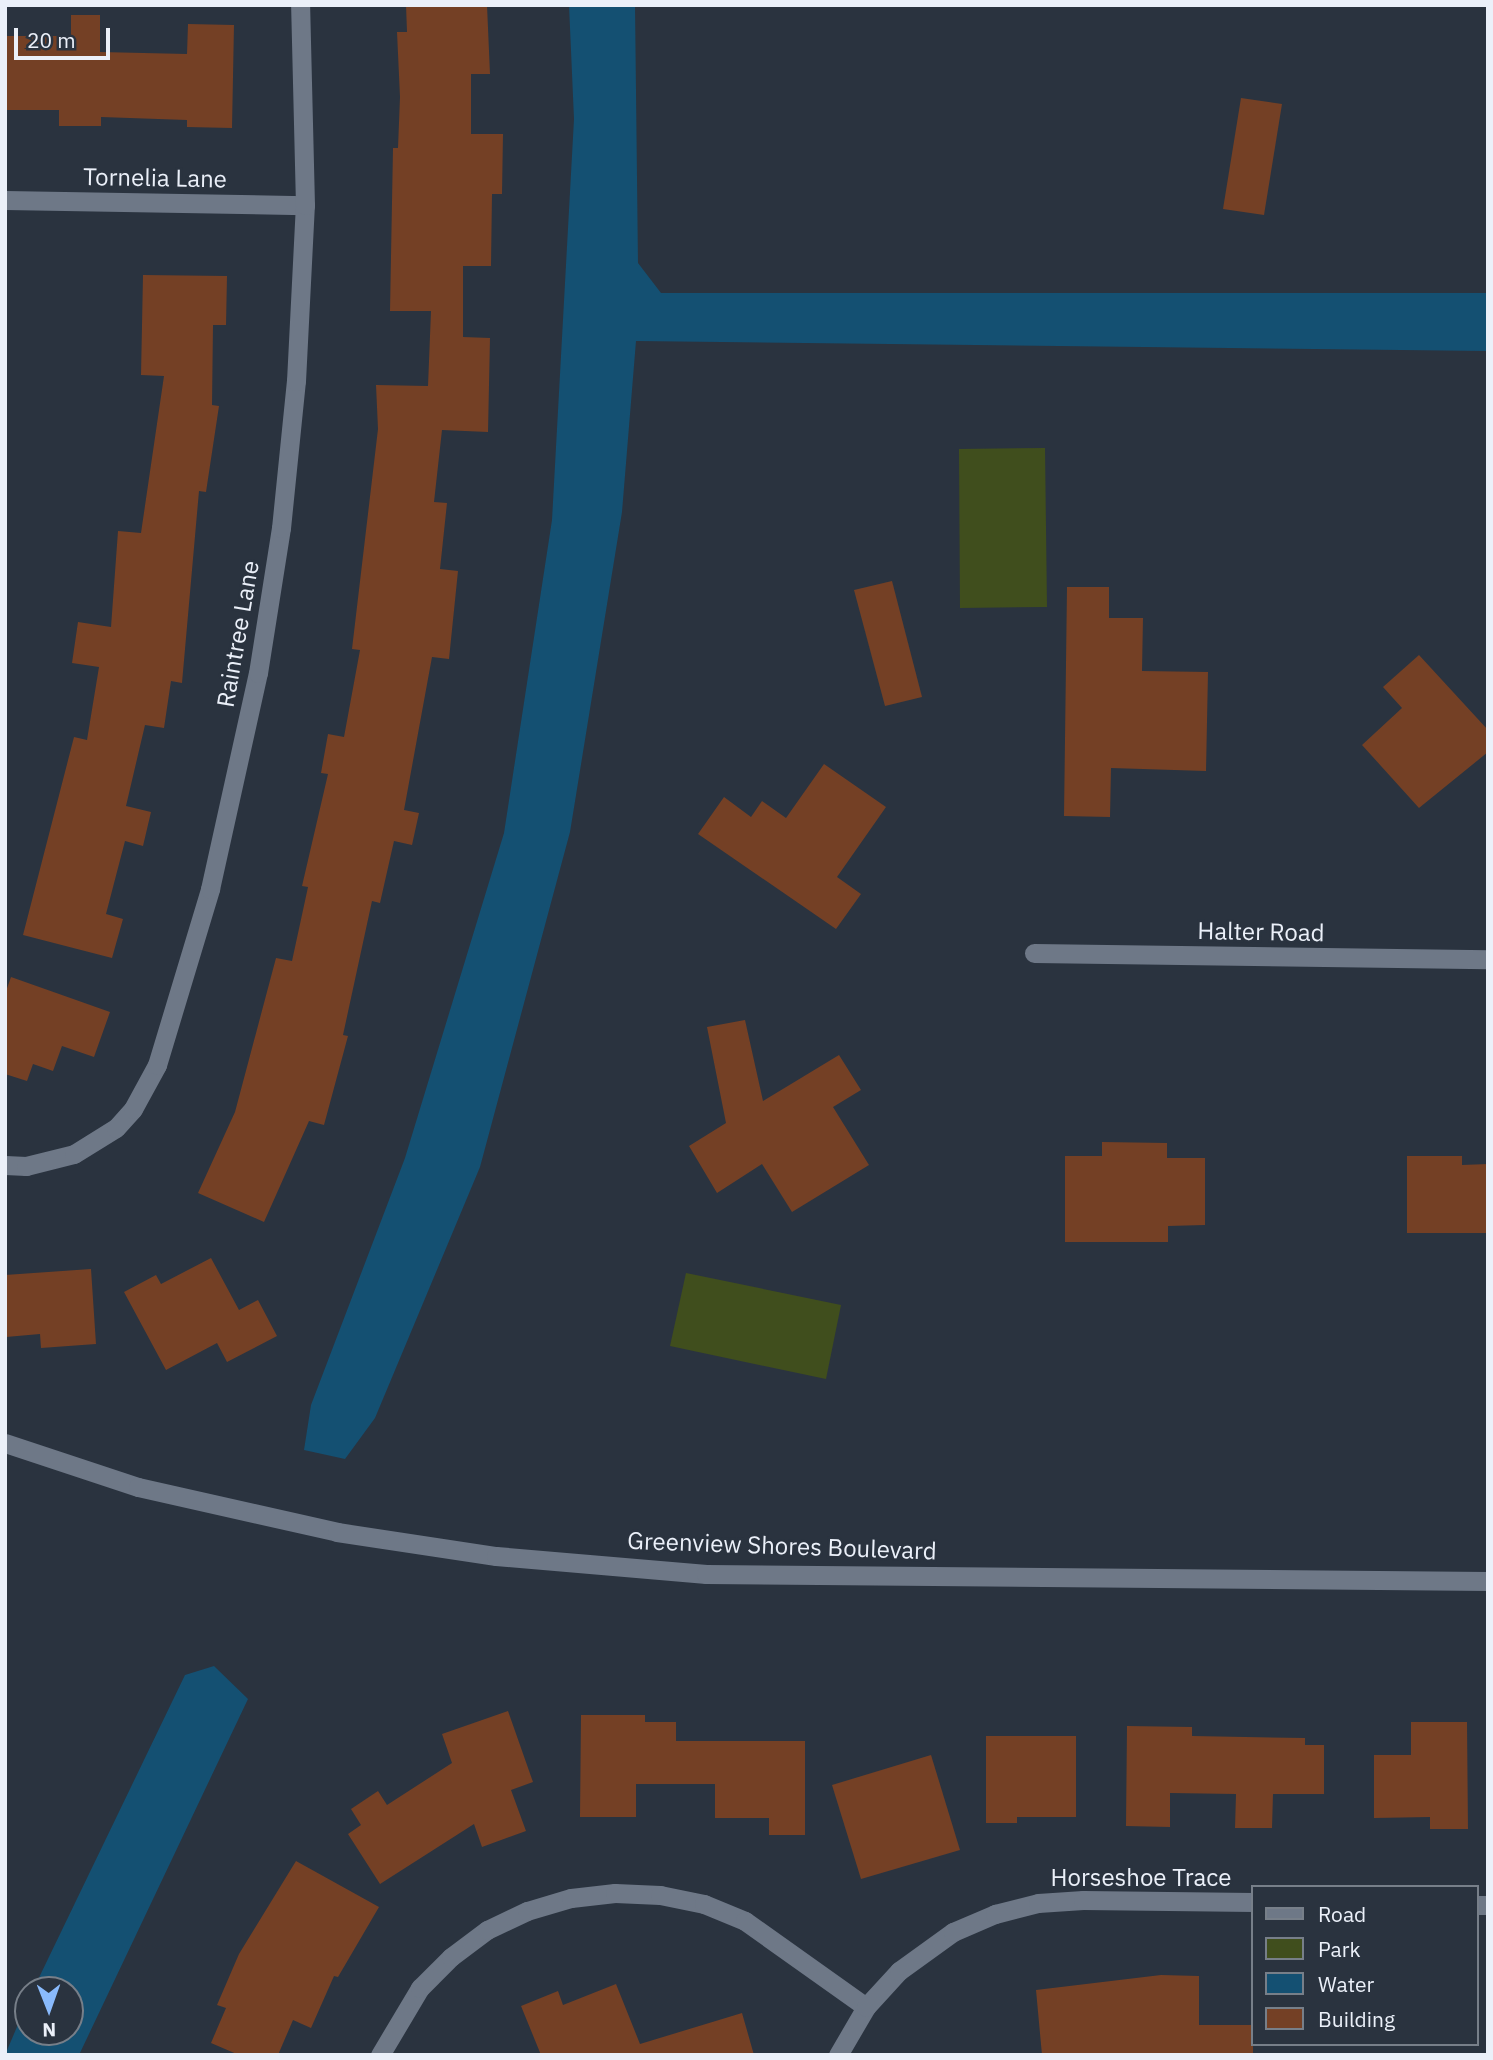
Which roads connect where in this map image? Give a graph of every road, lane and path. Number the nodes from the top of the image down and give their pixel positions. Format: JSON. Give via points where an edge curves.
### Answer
{"nodes":[{"id":1,"x":300,"y":5,"type":"edge"},
{"id":2,"x":5,"y":200,"type":"edge"},
{"id":3,"x":305,"y":205,"type":"junction"},
{"id":4,"x":1034,"y":954,"type":"dead end"},
{"id":5,"x":1488,"y":959,"type":"edge"},
{"id":6,"x":5,"y":1165,"type":"edge"},
{"id":7,"x":5,"y":1443,"type":"edge"},
{"id":8,"x":1488,"y":1581,"type":"edge"},
{"id":9,"x":1252,"y":1902,"type":"edge"},
{"id":10,"x":866,"y":2007,"type":"junction"},
{"id":11,"x":380,"y":2055,"type":"edge"},
{"id":12,"x":838,"y":2055,"type":"edge"}],
"edges":[{"from":1,"to":3,"type":"street","name":"Raintree Lane"},
{"from":2,"to":3,"type":"street","name":"Tornelia Lane"},
{"from":3,"to":6,"type":"street","name":"Raintree Lane","via":[[296,381],[281,528],[258,673],[213,877],[157,1065],[133,1109],[96,1143],[50,1162]]},
{"from":4,"to":5,"type":"street","name":"Halter Road"},
{"from":7,"to":8,"type":"street","name":"Greenview Shores Boulevard","via":[[138,1487],[337,1532],[496,1556],[706,1574]]},
{"from":9,"to":10,"type":"street","name":"Horseshoe Trace","via":[[1083,1900],[995,1914],[953,1932],[916,1956]]},
{"from":10,"to":11,"type":"street","via":[[745,1922],[693,1902],[615,1893],[571,1898],[527,1911],[487,1930],[420,1988]]},
{"from":10,"to":12,"type":"street","name":"Horseshoe Trace"}]}
